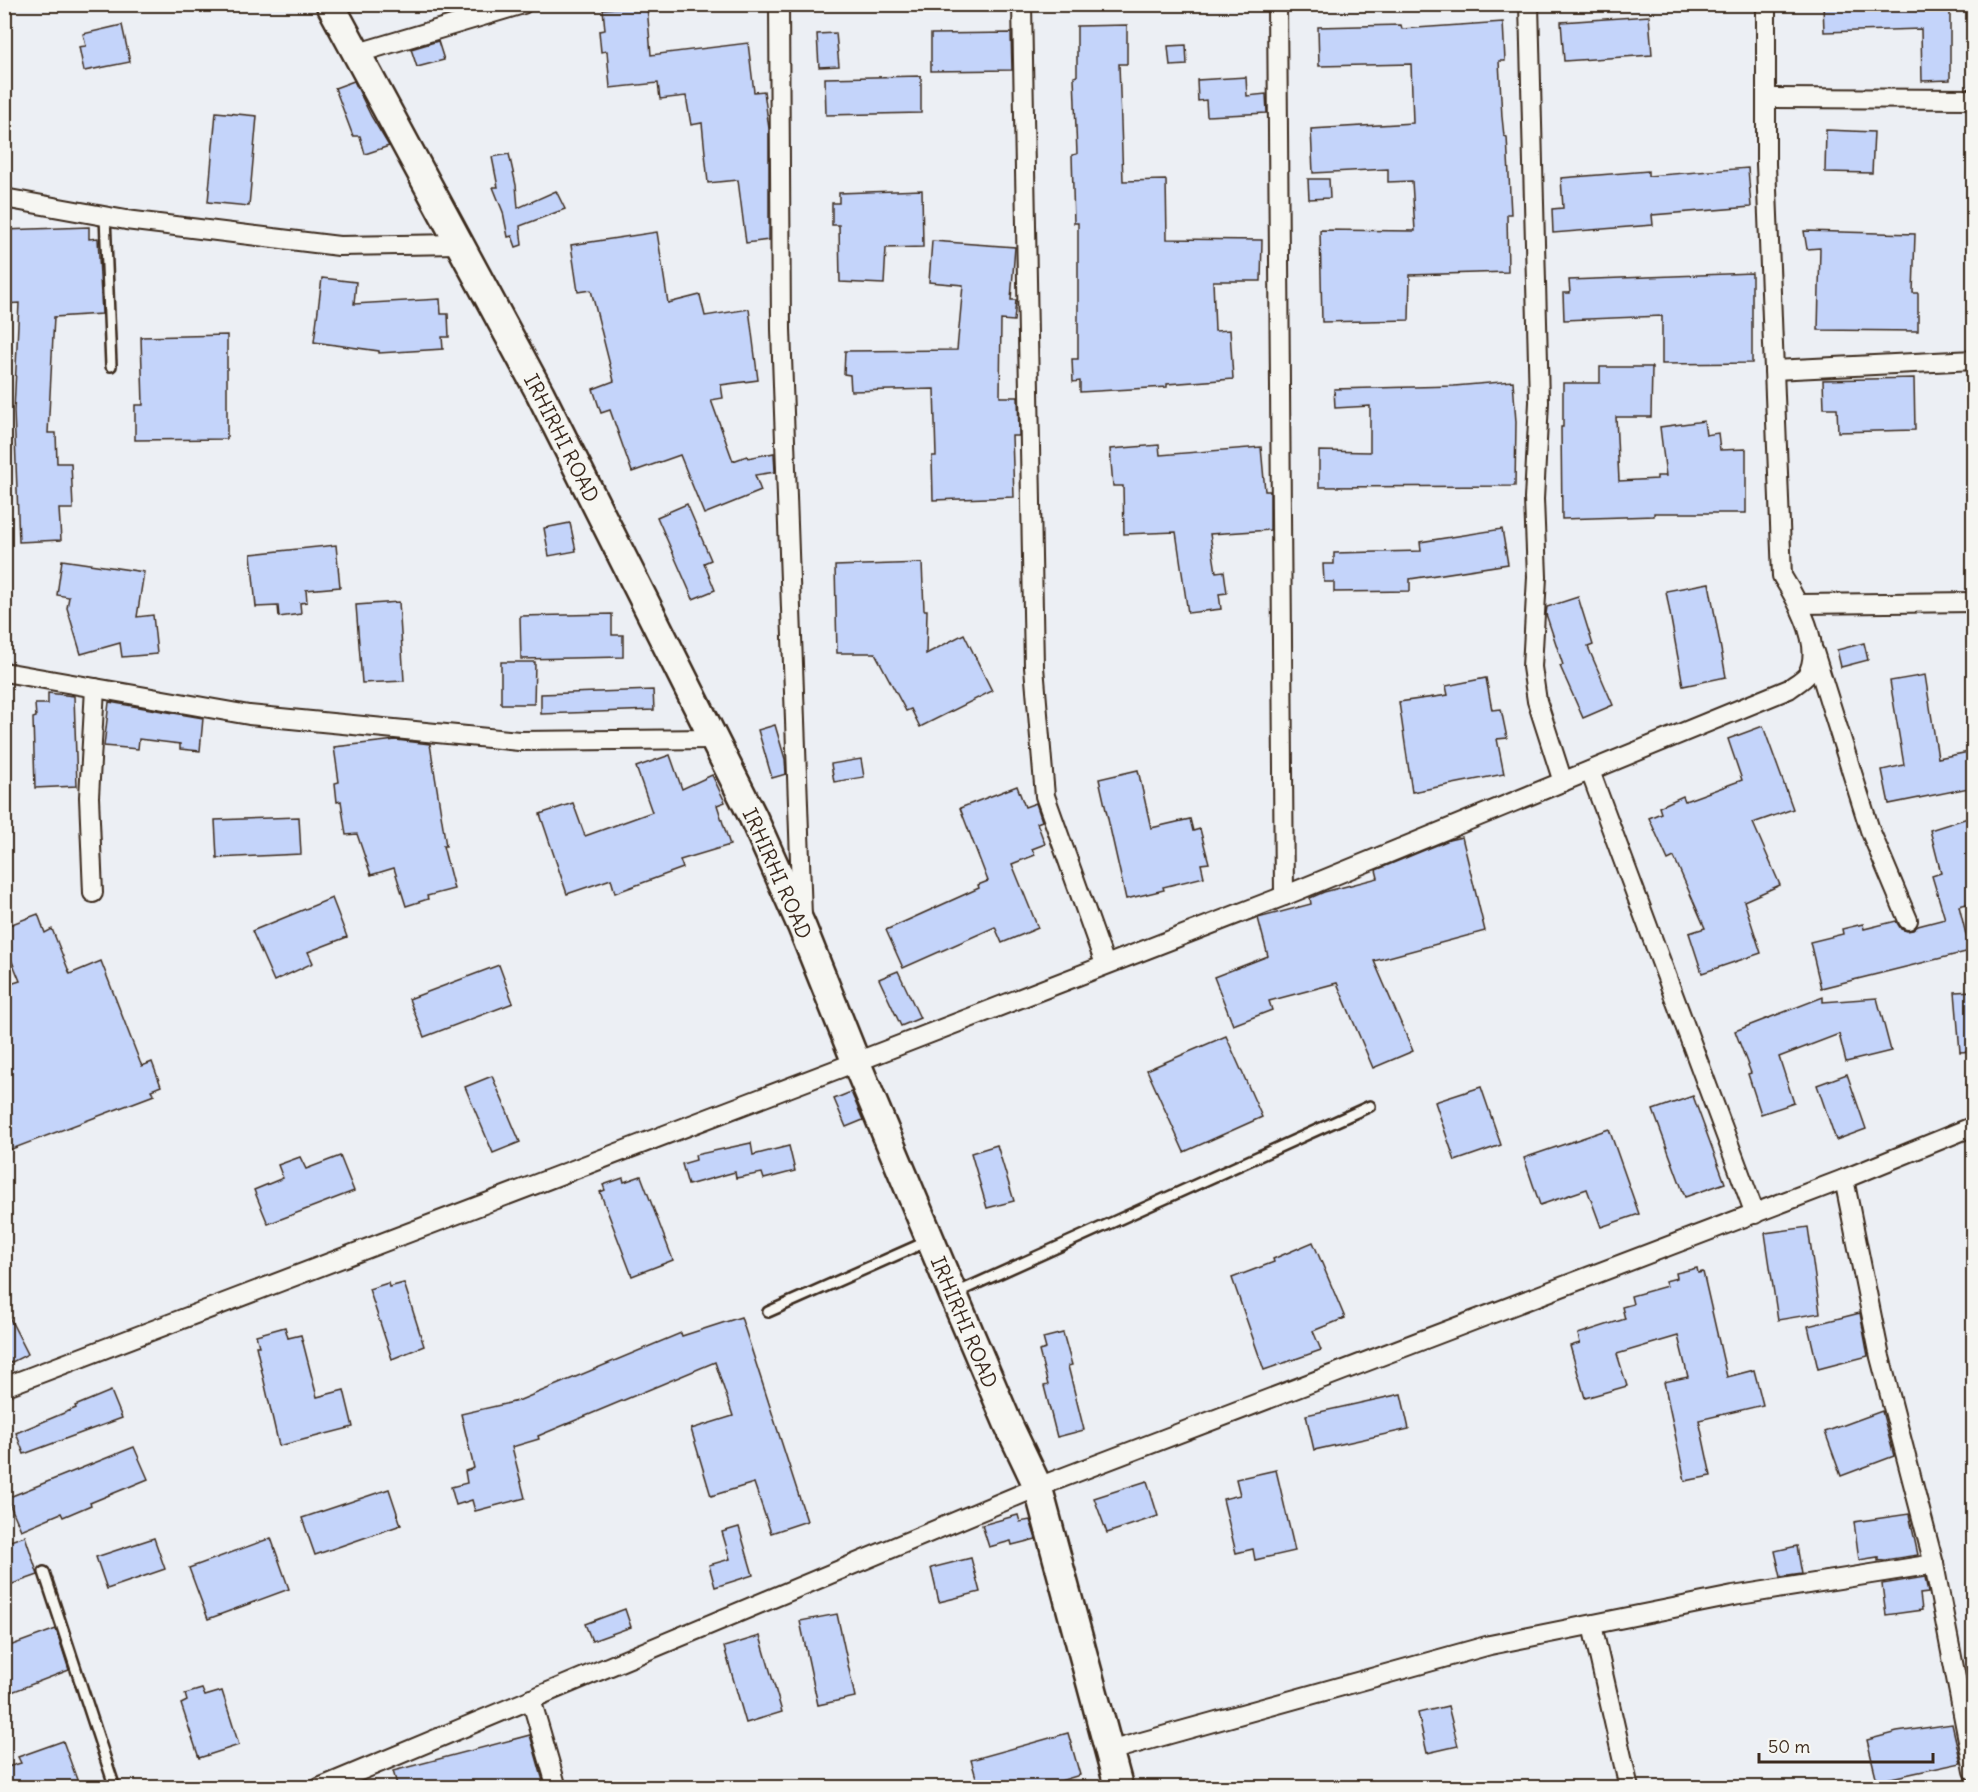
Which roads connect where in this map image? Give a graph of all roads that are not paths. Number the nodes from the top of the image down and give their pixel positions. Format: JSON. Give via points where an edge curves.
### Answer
{"nodes":[{"id":1,"x":330,"y":4,"type":"edge"},
{"id":2,"x":523,"y":4,"type":"edge"},
{"id":3,"x":779,"y":4,"type":"edge"},
{"id":4,"x":1022,"y":4,"type":"edge"},
{"id":5,"x":1277,"y":4,"type":"edge"},
{"id":6,"x":1529,"y":4,"type":"edge"},
{"id":7,"x":1766,"y":4,"type":"edge"},
{"id":8,"x":358,"y":53,"type":"junction"},
{"id":9,"x":1767,"y":98,"type":"junction"},
{"id":10,"x":1974,"y":99,"type":"edge"},
{"id":11,"x":4,"y":198,"type":"edge"},
{"id":12,"x":105,"y":216,"type":"junction"},
{"id":13,"x":459,"y":244,"type":"junction"},
{"id":14,"x":1974,"y":360,"type":"edge"},
{"id":15,"x":111,"y":366,"type":"dead end"},
{"id":16,"x":1774,"y":370,"type":"junction"},
{"id":17,"x":1974,"y":602,"type":"edge"},
{"id":18,"x":1799,"y":604,"type":"junction"},
{"id":19,"x":1814,"y":652,"type":"junction"},
{"id":20,"x":4,"y":672,"type":"edge"},
{"id":21,"x":95,"y":688,"type":"junction"},
{"id":22,"x":713,"y":740,"type":"junction"},
{"id":23,"x":1590,"y":771,"type":"junction"},
{"id":24,"x":1563,"y":782,"type":"junction"},
{"id":25,"x":93,"y":893,"type":"dead end"},
{"id":26,"x":1284,"y":896,"type":"junction"},
{"id":27,"x":1908,"y":920,"type":"dead end"},
{"id":28,"x":802,"y":927,"type":"junction"},
{"id":29,"x":1105,"y":964,"type":"junction"},
{"id":30,"x":856,"y":1062,"type":"junction"},
{"id":31,"x":1370,"y":1106,"type":"dead end"},
{"id":32,"x":1974,"y":1126,"type":"edge"},
{"id":33,"x":1844,"y":1179,"type":"junction"},
{"id":34,"x":1755,"y":1214,"type":"junction"},
{"id":35,"x":931,"y":1240,"type":"junction"},
{"id":36,"x":953,"y":1294,"type":"junction"},
{"id":37,"x":768,"y":1312,"type":"dead end"},
{"id":38,"x":4,"y":1387,"type":"edge"},
{"id":39,"x":1038,"y":1487,"type":"junction"},
{"id":40,"x":1934,"y":1564,"type":"junction"},
{"id":41,"x":44,"y":1572,"type":"dead end"},
{"id":42,"x":1592,"y":1624,"type":"junction"},
{"id":43,"x":531,"y":1699,"type":"junction"},
{"id":44,"x":1109,"y":1751,"type":"junction"},
{"id":45,"x":1974,"y":1771,"type":"edge"},
{"id":46,"x":115,"y":1788,"type":"edge"},
{"id":47,"x":319,"y":1788,"type":"edge"},
{"id":48,"x":557,"y":1788,"type":"edge"},
{"id":49,"x":1119,"y":1788,"type":"edge"},
{"id":50,"x":1629,"y":1788,"type":"edge"}],
"edges":[{"from":1,"to":8,"type":"street","name":"IRHIRHI ROAD"},
{"from":2,"to":8,"type":"street"},
{"from":3,"to":28,"type":"street","via":[[781,329]]},
{"from":4,"to":29,"type":"street","via":[[1035,679],[1045,796]]},
{"from":5,"to":26,"type":"street"},
{"from":6,"to":24,"type":"street","via":[[1539,402],[1532,667],[1538,701]]},
{"from":7,"to":9,"type":"street"},
{"from":8,"to":13,"type":"street","name":"IRHIRHI ROAD"},
{"from":9,"to":10,"type":"street"},
{"from":9,"to":16,"type":"street"},
{"from":11,"to":12,"type":"street"},
{"from":12,"to":13,"type":"street","via":[[339,246]]},
{"from":12,"to":15,"type":"lane"},
{"from":13,"to":22,"type":"street","name":"IRHIRHI ROAD","via":[[540,393]]},
{"from":14,"to":16,"type":"street"},
{"from":16,"to":18,"type":"street","via":[[1782,576]]},
{"from":17,"to":18,"type":"street"},
{"from":18,"to":19,"type":"street"},
{"from":19,"to":23,"type":"street","via":[[1806,675],[1789,689]]},
{"from":19,"to":27,"type":"street","via":[[1870,830]]},
{"from":20,"to":21,"type":"street"},
{"from":21,"to":22,"type":"street","via":[[249,715],[519,741]]},
{"from":21,"to":25,"type":"street","via":[[89,797]]},
{"from":22,"to":28,"type":"street","name":"IRHIRHI ROAD","via":[[753,817]]},
{"from":23,"to":24,"type":"street"},
{"from":23,"to":34,"type":"street"},
{"from":24,"to":26,"type":"street"},
{"from":26,"to":29,"type":"street"},
{"from":28,"to":30,"type":"street","name":"IRHIRHI ROAD"},
{"from":29,"to":30,"type":"street"},
{"from":30,"to":35,"type":"street","name":"IRHIRHI ROAD"},
{"from":30,"to":38,"type":"street"},
{"from":31,"to":36,"type":"lane"},
{"from":32,"to":33,"type":"street"},
{"from":33,"to":34,"type":"street"},
{"from":33,"to":40,"type":"street","via":[[1880,1357]]},
{"from":34,"to":39,"type":"street"},
{"from":35,"to":36,"type":"street","name":"IRHIRHI ROAD"},
{"from":35,"to":37,"type":"lane"},
{"from":36,"to":39,"type":"street","name":"IRHIRHI ROAD"},
{"from":39,"to":43,"type":"street"},
{"from":39,"to":44,"type":"street","name":"IRHIRHI ROAD"},
{"from":40,"to":42,"type":"street","via":[[1733,1596]]},
{"from":40,"to":45,"type":"street"},
{"from":41,"to":46,"type":"lane"},
{"from":42,"to":44,"type":"street","via":[[1490,1645]]},
{"from":42,"to":50,"type":"street"},
{"from":43,"to":47,"type":"street"},
{"from":43,"to":48,"type":"street"},
{"from":44,"to":49,"type":"street","name":"IRHIRHI ROAD"}]}
